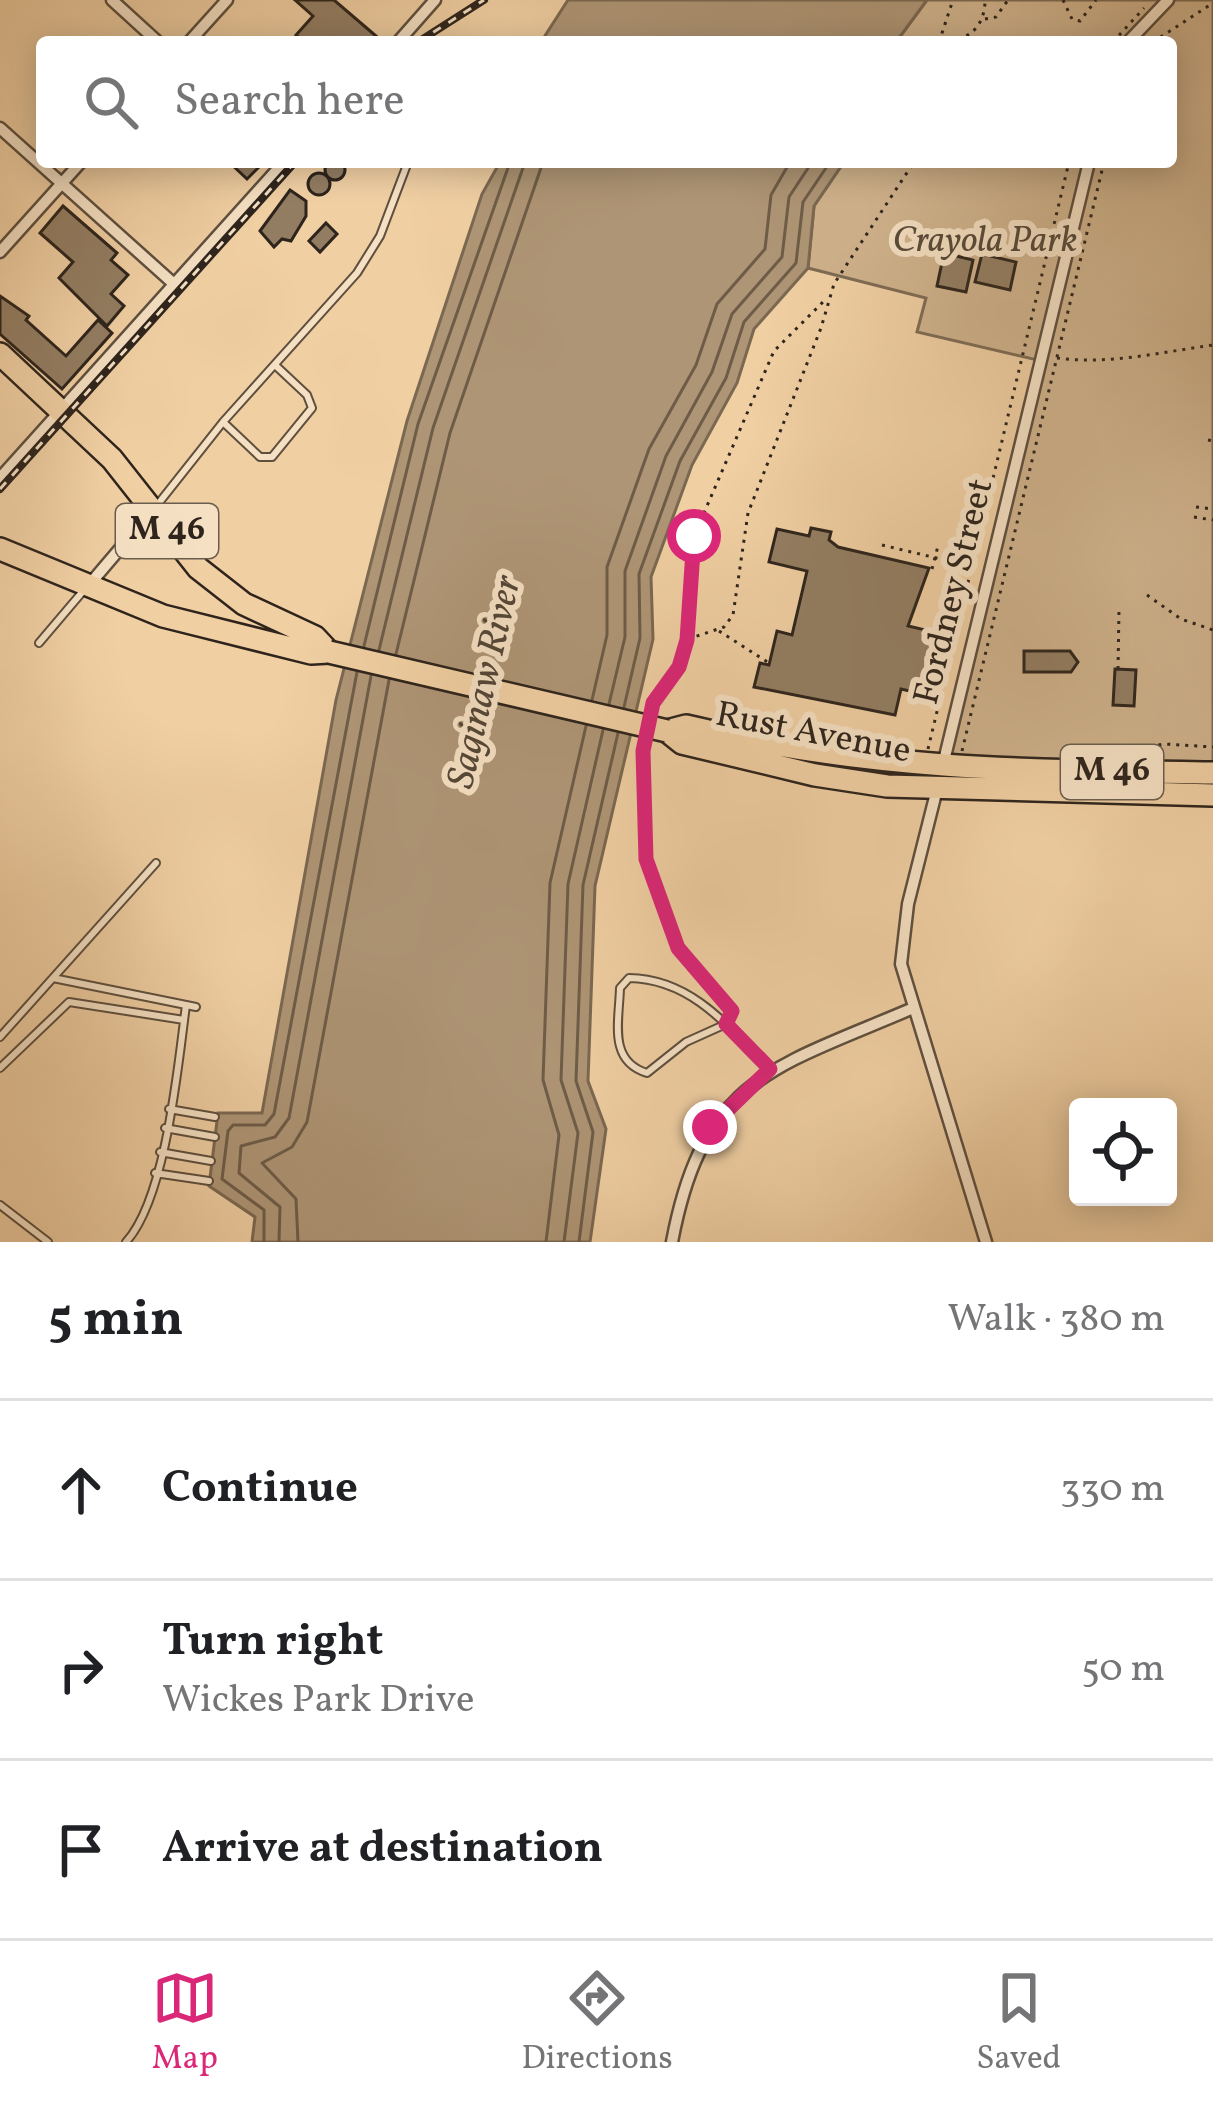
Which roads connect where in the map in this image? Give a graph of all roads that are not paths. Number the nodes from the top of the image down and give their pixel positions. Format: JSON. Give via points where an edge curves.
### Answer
{"nodes":[{"id":1,"x":112,"y":0,"type":"edge"},
{"id":2,"x":226,"y":0,"type":"edge"},
{"id":3,"x":435,"y":0,"type":"edge"},
{"id":4,"x":1168,"y":0,"type":"edge"},
{"id":5,"x":151,"y":36,"type":"edge"},
{"id":6,"x":194,"y":36,"type":"edge"},
{"id":7,"x":407,"y":36,"type":"edge"},
{"id":8,"x":1134,"y":36,"type":"edge"},
{"id":9,"x":0,"y":128,"type":"edge"},
{"id":10,"x":36,"y":161,"type":"edge"},
{"id":11,"x":44,"y":168,"type":"edge"},
{"id":12,"x":76,"y":168,"type":"edge"},
{"id":13,"x":279,"y":168,"type":"edge"},
{"id":14,"x":406,"y":168,"type":"edge"},
{"id":15,"x":1087,"y":168,"type":"edge"},
{"id":16,"x":61,"y":184,"type":"junction"},
{"id":17,"x":0,"y":252,"type":"edge"},
{"id":18,"x":175,"y":284,"type":"junction"},
{"id":19,"x":0,"y":354,"type":"edge"},
{"id":20,"x":275,"y":364,"type":"junction"},
{"id":21,"x":62,"y":408,"type":"junction"},
{"id":22,"x":223,"y":422,"type":"junction"},
{"id":23,"x":2,"y":473,"type":"edge"},
{"id":24,"x":152,"y":512,"type":"junction"},
{"id":25,"x":0,"y":549,"type":"edge"},
{"id":26,"x":86,"y":588,"type":"junction"},
{"id":27,"x":39,"y":644,"type":"dead end"},
{"id":28,"x":329,"y":652,"type":"junction"},
{"id":29,"x":936,"y":772,"type":"junction"},
{"id":30,"x":1213,"y":773,"type":"edge"},
{"id":31,"x":1213,"y":795,"type":"edge"},
{"id":32,"x":156,"y":863,"type":"dead end"},
{"id":33,"x":53,"y":978,"type":"junction"},
{"id":34,"x":186,"y":1005,"type":"junction"},
{"id":35,"x":196,"y":1007,"type":"dead end"},
{"id":36,"x":911,"y":1009,"type":"junction"},
{"id":37,"x":184,"y":1020,"type":"junction"},
{"id":38,"x":726,"y":1024,"type":"junction"},
{"id":39,"x":0,"y":1037,"type":"edge"},
{"id":40,"x":0,"y":1068,"type":"edge"},
{"id":41,"x":770,"y":1069,"type":"junction"},
{"id":42,"x":169,"y":1108,"type":"junction"},
{"id":43,"x":215,"y":1117,"type":"dead end"},
{"id":44,"x":165,"y":1128,"type":"junction"},
{"id":45,"x":214,"y":1137,"type":"dead end"},
{"id":46,"x":160,"y":1152,"type":"junction"},
{"id":47,"x":211,"y":1160,"type":"dead end"},
{"id":48,"x":155,"y":1173,"type":"junction"},
{"id":49,"x":209,"y":1181,"type":"dead end"},
{"id":50,"x":0,"y":1205,"type":"edge"},
{"id":51,"x":48,"y":1242,"type":"edge"},
{"id":52,"x":126,"y":1242,"type":"edge"},
{"id":53,"x":672,"y":1242,"type":"edge"},
{"id":54,"x":986,"y":1242,"type":"edge"}],
"edges":[{"from":1,"to":5,"type":"street"},
{"from":2,"to":6,"type":"street"},
{"from":3,"to":7,"type":"street"},
{"from":4,"to":8,"type":"street"},
{"from":9,"to":10,"type":"street"},
{"from":11,"to":16,"type":"street"},
{"from":12,"to":16,"type":"street"},
{"from":13,"to":18,"type":"street"},
{"from":14,"to":20,"type":"lane","via":[[371,252]]},
{"from":15,"to":29,"type":"street","name":"Fordney Street"},
{"from":16,"to":17,"type":"street"},
{"from":16,"to":18,"type":"street"},
{"from":18,"to":21,"type":"street"},
{"from":19,"to":21,"type":"highway","number":"M 46"},
{"from":20,"to":22,"type":"lane"},
{"from":20,"to":22,"type":"lane","via":[[312,408],[277,453],[260,457]]},
{"from":21,"to":23,"type":"street"},
{"from":21,"to":24,"type":"highway","number":"M 46"},
{"from":22,"to":24,"type":"lane"},
{"from":24,"to":26,"type":"street"},
{"from":24,"to":28,"type":"highway","number":"M 46","via":[[226,592]]},
{"from":25,"to":26,"type":"highway","number":"M 46"},
{"from":26,"to":27,"type":"lane"},
{"from":26,"to":28,"type":"highway","number":"M 46","via":[[208,629]]},
{"from":28,"to":29,"type":"highway","name":"Rust Avenue","number":"M 46","bridge":true,"via":[[654,728],[686,726]]},
{"from":29,"to":30,"type":"highway","name":"Rust Avenue","number":"M 46"},
{"from":29,"to":31,"type":"highway","name":"Rust Avenue","number":"M 46"},
{"from":29,"to":36,"type":"street","name":"Fordney Street","via":[[902,942]]},
{"from":32,"to":33,"type":"lane"},
{"from":33,"to":34,"type":"lane"},
{"from":33,"to":39,"type":"lane"},
{"from":34,"to":35,"type":"lane"},
{"from":34,"to":37,"type":"lane"},
{"from":36,"to":41,"type":"street"},
{"from":36,"to":54,"type":"street","name":"Fordney Street"},
{"from":37,"to":40,"type":"lane","via":[[70,1003]]},
{"from":37,"to":42,"type":"lane"},
{"from":38,"to":38,"type":"lane","via":[[693,995],[655,979],[629,978],[620,988],[619,1048],[632,1069],[646,1073]]},
{"from":38,"to":41,"type":"lane"},
{"from":41,"to":53,"type":"street","via":[[710,1127]]},
{"from":42,"to":43,"type":"lane"},
{"from":42,"to":44,"type":"lane"},
{"from":44,"to":45,"type":"lane"},
{"from":44,"to":46,"type":"lane"},
{"from":46,"to":47,"type":"lane"},
{"from":46,"to":48,"type":"lane"},
{"from":48,"to":49,"type":"lane"},
{"from":48,"to":52,"type":"lane","via":[[139,1228]]},
{"from":50,"to":51,"type":"lane"}]}
